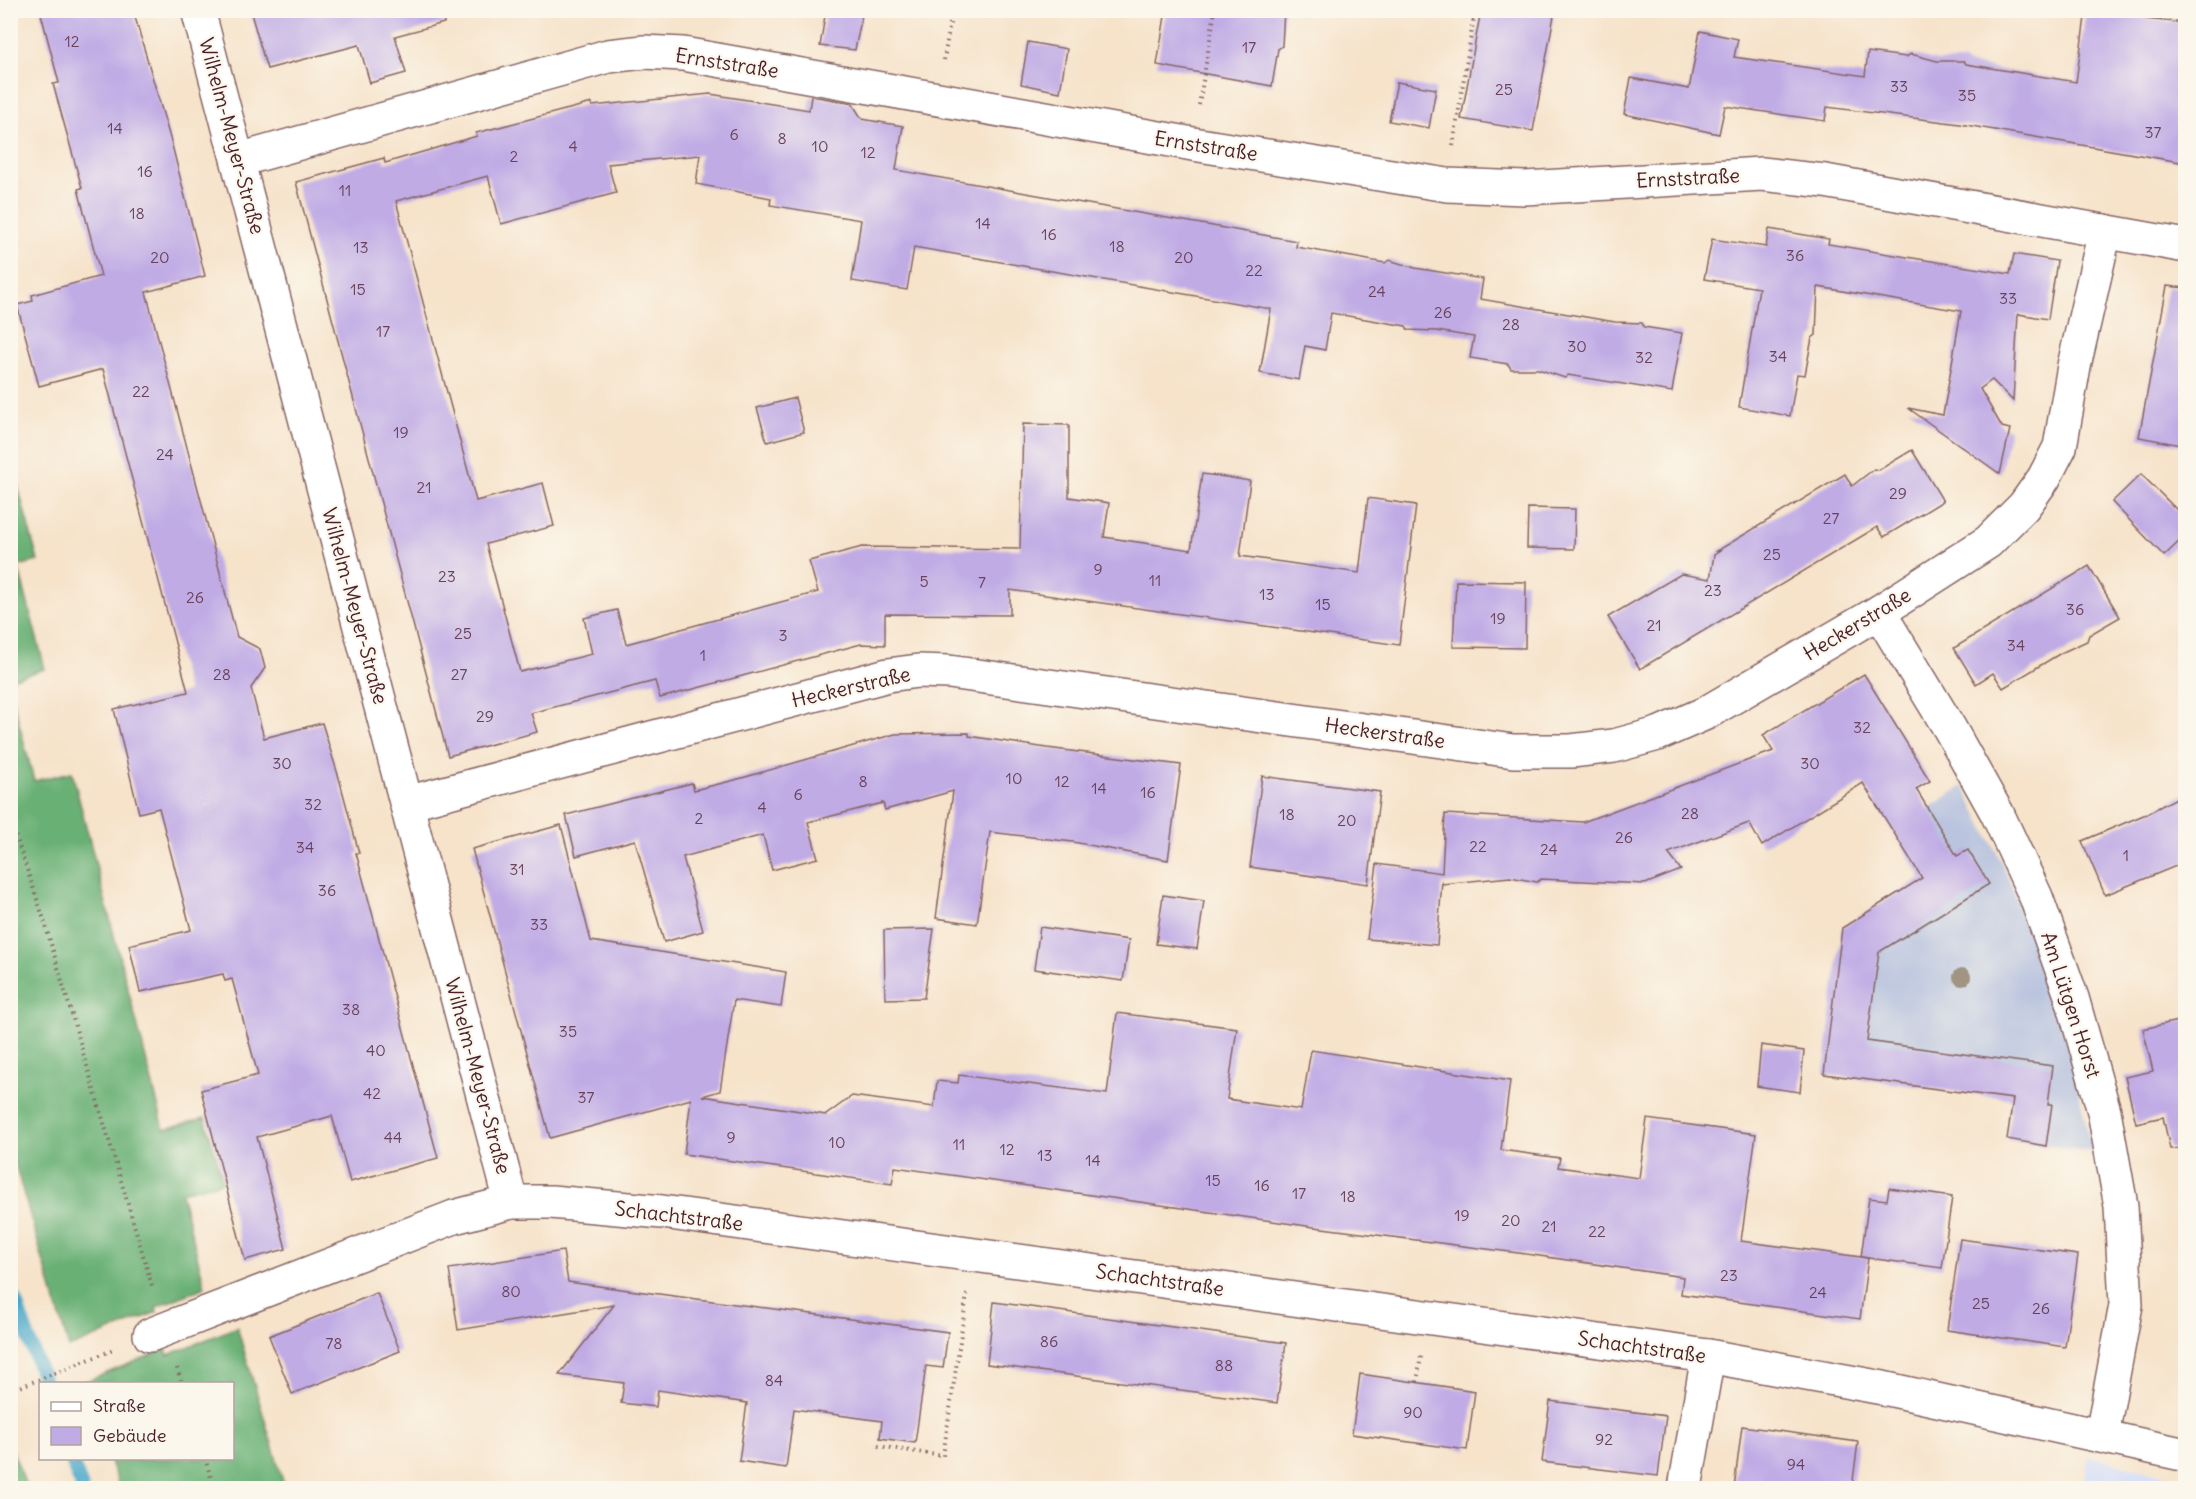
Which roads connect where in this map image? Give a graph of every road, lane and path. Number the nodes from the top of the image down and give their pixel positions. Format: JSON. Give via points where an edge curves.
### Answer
{"nodes":[{"id":1,"x":198,"y":10,"type":"edge"},
{"id":2,"x":952,"y":10,"type":"edge"},
{"id":3,"x":1215,"y":10,"type":"edge"},
{"id":4,"x":1475,"y":10,"type":"edge"},
{"id":5,"x":937,"y":99,"type":"junction"},
{"id":6,"x":1193,"y":144,"type":"junction"},
{"id":7,"x":238,"y":160,"type":"junction"},
{"id":8,"x":1446,"y":185,"type":"junction"},
{"id":9,"x":2105,"y":231,"type":"junction"},
{"id":10,"x":2186,"y":246,"type":"edge"},
{"id":11,"x":1879,"y":612,"type":"junction"},
{"id":12,"x":406,"y":803,"type":"junction"},
{"id":13,"x":10,"y":819,"type":"edge"},
{"id":14,"x":511,"y":1202,"type":"junction"},
{"id":15,"x":973,"y":1255,"type":"junction"},
{"id":16,"x":152,"y":1284,"type":"dead end"},
{"id":17,"x":150,"y":1335,"type":"dead end"},
{"id":18,"x":1708,"y":1356,"type":"junction"},
{"id":19,"x":74,"y":1365,"type":"dead end"},
{"id":20,"x":1419,"y":1369,"type":"dead end"},
{"id":21,"x":180,"y":1378,"type":"dead end"},
{"id":22,"x":182,"y":1382,"type":"edge"},
{"id":23,"x":1417,"y":1382,"type":"dead end"},
{"id":24,"x":10,"y":1391,"type":"edge"},
{"id":25,"x":2102,"y":1435,"type":"junction"},
{"id":26,"x":878,"y":1446,"type":"dead end"},
{"id":27,"x":2186,"y":1455,"type":"edge"},
{"id":28,"x":206,"y":1460,"type":"edge"},
{"id":29,"x":214,"y":1488,"type":"edge"},
{"id":30,"x":1685,"y":1488,"type":"edge"}],
"edges":[{"from":1,"to":7,"type":"street","name":"Wilhelm-Meyer-Straße"},
{"from":2,"to":5,"type":"path"},
{"from":3,"to":6,"type":"path"},
{"from":4,"to":8,"type":"path"},
{"from":5,"to":6,"type":"street","name":"Ernststraße"},
{"from":5,"to":7,"type":"street","name":"Ernststraße","via":[[683,54],[644,52],[608,56]]},
{"from":6,"to":8,"type":"street","name":"Ernststraße"},
{"from":7,"to":12,"type":"street","name":"Wilhelm-Meyer-Straße"},
{"from":8,"to":9,"type":"street","name":"Ernststraße","via":[[1525,188],[1762,174],[1826,181]]},
{"from":9,"to":10,"type":"street","name":"Ernststraße"},
{"from":9,"to":11,"type":"street","name":"Heckerstraße","via":[[2060,447],[2044,478],[2024,506],[1988,542]]},
{"from":11,"to":12,"type":"street","name":"Heckerstraße","via":[[1706,713],[1614,746],[1514,751],[949,672],[918,671],[888,675]]},
{"from":11,"to":25,"type":"street","name":"Am Lütgen Horst","via":[[1950,729],[2036,897],[2092,1068],[2106,1120],[2121,1206],[2126,1305]]},
{"from":12,"to":14,"type":"street","name":"Wilhelm-Meyer-Straße"},
{"from":13,"to":16,"type":"path"},
{"from":14,"to":15,"type":"street","name":"Schachtstraße","via":[[662,1212]]},
{"from":14,"to":17,"type":"street","name":"Schachtstraße","via":[[454,1217]]},
{"from":15,"to":18,"type":"street","name":"Schachtstraße"},
{"from":15,"to":26,"type":"path","via":[[943,1456]]},
{"from":18,"to":25,"type":"street","name":"Schachtstraße","via":[[1883,1388]]},
{"from":18,"to":30,"type":"street"},
{"from":19,"to":24,"type":"path"},
{"from":20,"to":23,"type":"path"},
{"from":21,"to":22,"type":"path"},
{"from":25,"to":27,"type":"street","name":"Schachtstraße"},
{"from":28,"to":29,"type":"path"}]}
